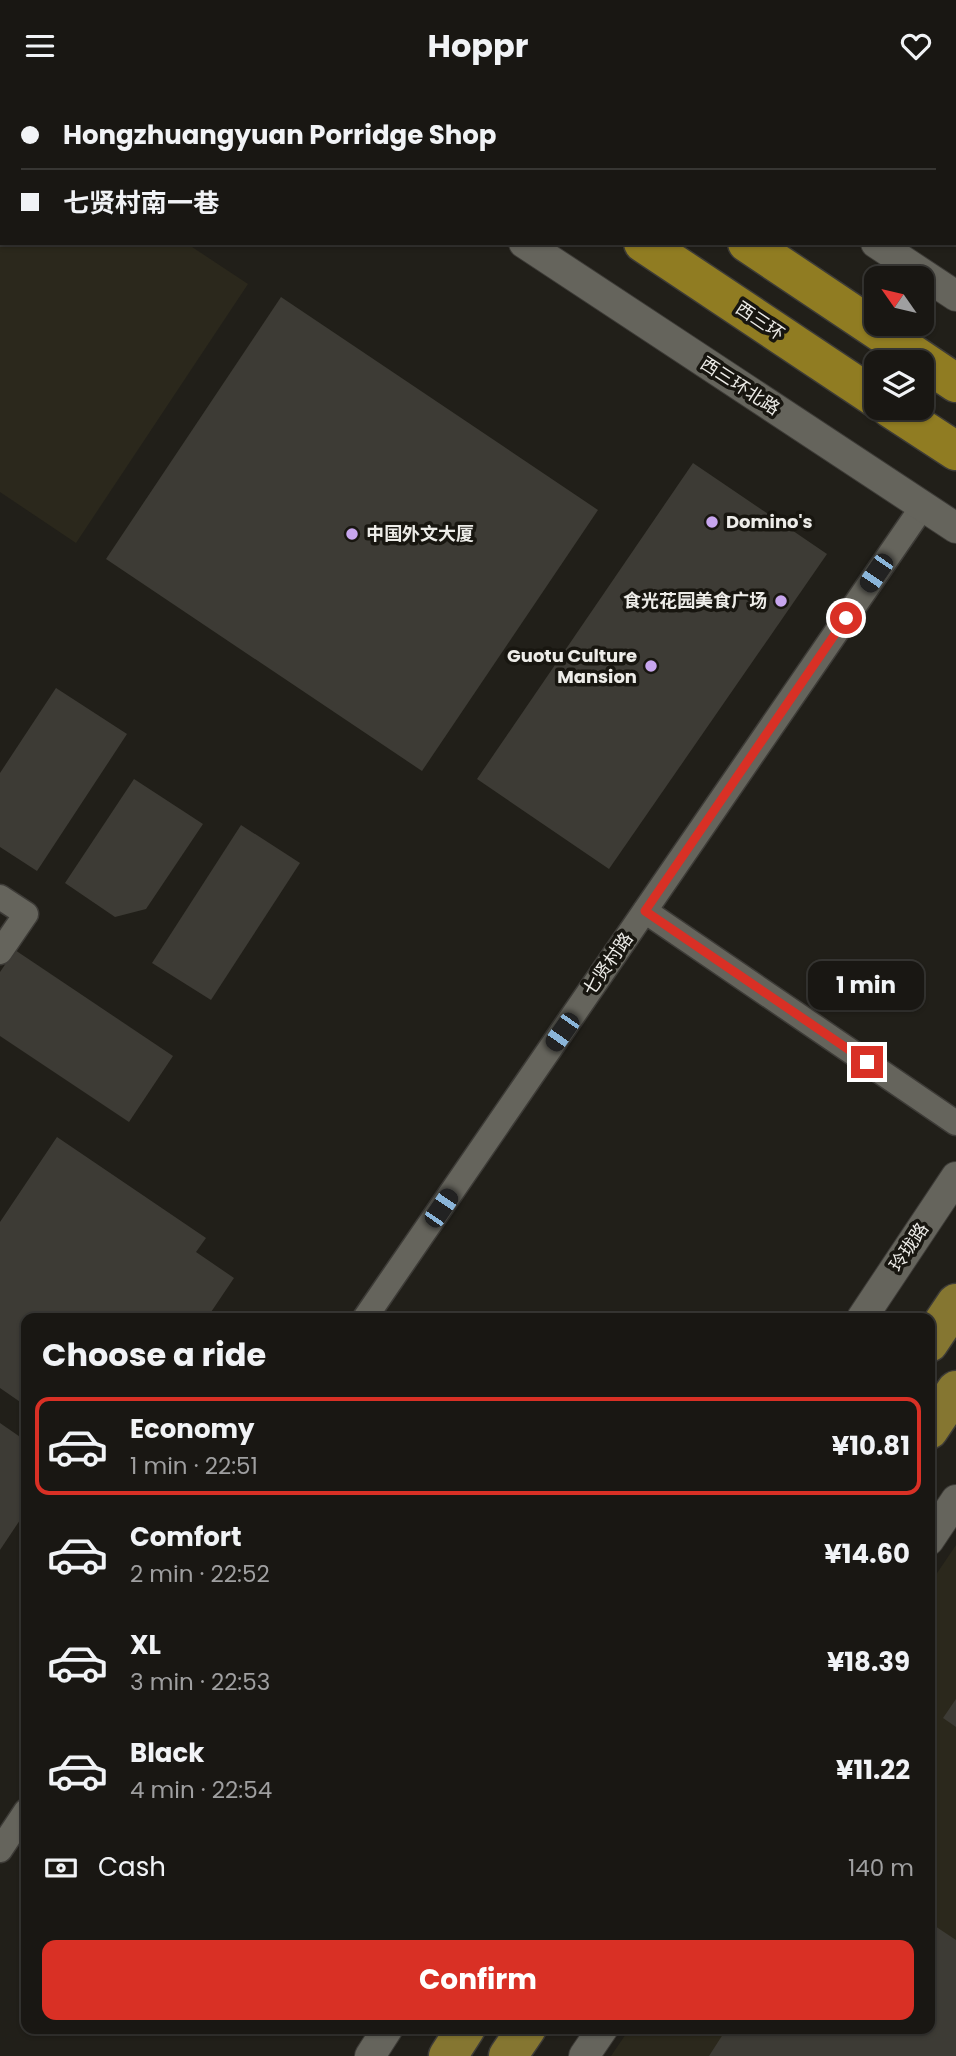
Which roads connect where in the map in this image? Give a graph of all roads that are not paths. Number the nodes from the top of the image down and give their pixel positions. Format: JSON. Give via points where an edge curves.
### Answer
{"nodes":[{"id":1,"x":527,"y":245,"type":"edge"},
{"id":2,"x":646,"y":245,"type":"edge"},
{"id":3,"x":750,"y":245,"type":"edge"},
{"id":4,"x":879,"y":245,"type":"edge"},
{"id":5,"x":956,"y":296,"type":"edge"},
{"id":6,"x":956,"y":383,"type":"edge"},
{"id":7,"x":864,"y":390,"type":"edge"},
{"id":8,"x":908,"y":420,"type":"edge"},
{"id":9,"x":956,"y":451,"type":"edge"},
{"id":10,"x":923,"y":506,"type":"junction"},
{"id":11,"x":956,"y":528,"type":"edge"},
{"id":12,"x":0,"y":897,"type":"edge"},
{"id":13,"x":645,"y":911,"type":"junction"},
{"id":14,"x":0,"y":952,"type":"edge"},
{"id":15,"x":956,"y":1123,"type":"edge"},
{"id":16,"x":956,"y":1177,"type":"edge"},
{"id":17,"x":956,"y":1303,"type":"edge"},
{"id":18,"x":368,"y":1313,"type":"edge"},
{"id":19,"x":865,"y":1313,"type":"edge"},
{"id":20,"x":935,"y":1334,"type":"edge"},
{"id":21,"x":956,"y":1390,"type":"edge"},
{"id":22,"x":935,"y":1421,"type":"edge"},
{"id":23,"x":956,"y":1500,"type":"edge"},
{"id":24,"x":935,"y":1531,"type":"edge"},
{"id":25,"x":21,"y":1818,"type":"edge"},
{"id":26,"x":0,"y":1850,"type":"edge"},
{"id":27,"x":384,"y":2034,"type":"edge"},
{"id":28,"x":462,"y":2034,"type":"edge"},
{"id":29,"x":523,"y":2034,"type":"edge"},
{"id":30,"x":599,"y":2034,"type":"edge"},
{"id":31,"x":370,"y":2056,"type":"edge"},
{"id":32,"x":448,"y":2056,"type":"edge"},
{"id":33,"x":508,"y":2056,"type":"edge"},
{"id":34,"x":584,"y":2056,"type":"edge"}],
"edges":[{"from":1,"to":10,"type":"street","name":"西三环北路"},
{"from":2,"to":7,"type":"highway","name":"西三环"},
{"from":3,"to":6,"type":"highway"},
{"from":4,"to":5,"type":"street"},
{"from":8,"to":9,"type":"highway"},
{"from":10,"to":11,"type":"street","name":"西三环北路"},
{"from":10,"to":13,"type":"street","name":"七贤村路"},
{"from":12,"to":14,"type":"street","via":[[26,914]]},
{"from":13,"to":15,"type":"street"},
{"from":13,"to":18,"type":"street","name":"七贤村路"},
{"from":16,"to":19,"type":"street","name":"玲珑路"},
{"from":17,"to":20,"type":"main road"},
{"from":21,"to":22,"type":"main road"},
{"from":23,"to":24,"type":"street"},
{"from":25,"to":26,"type":"street"},
{"from":27,"to":31,"type":"street"},
{"from":28,"to":32,"type":"main road"},
{"from":29,"to":33,"type":"main road"},
{"from":30,"to":34,"type":"street"}]}
